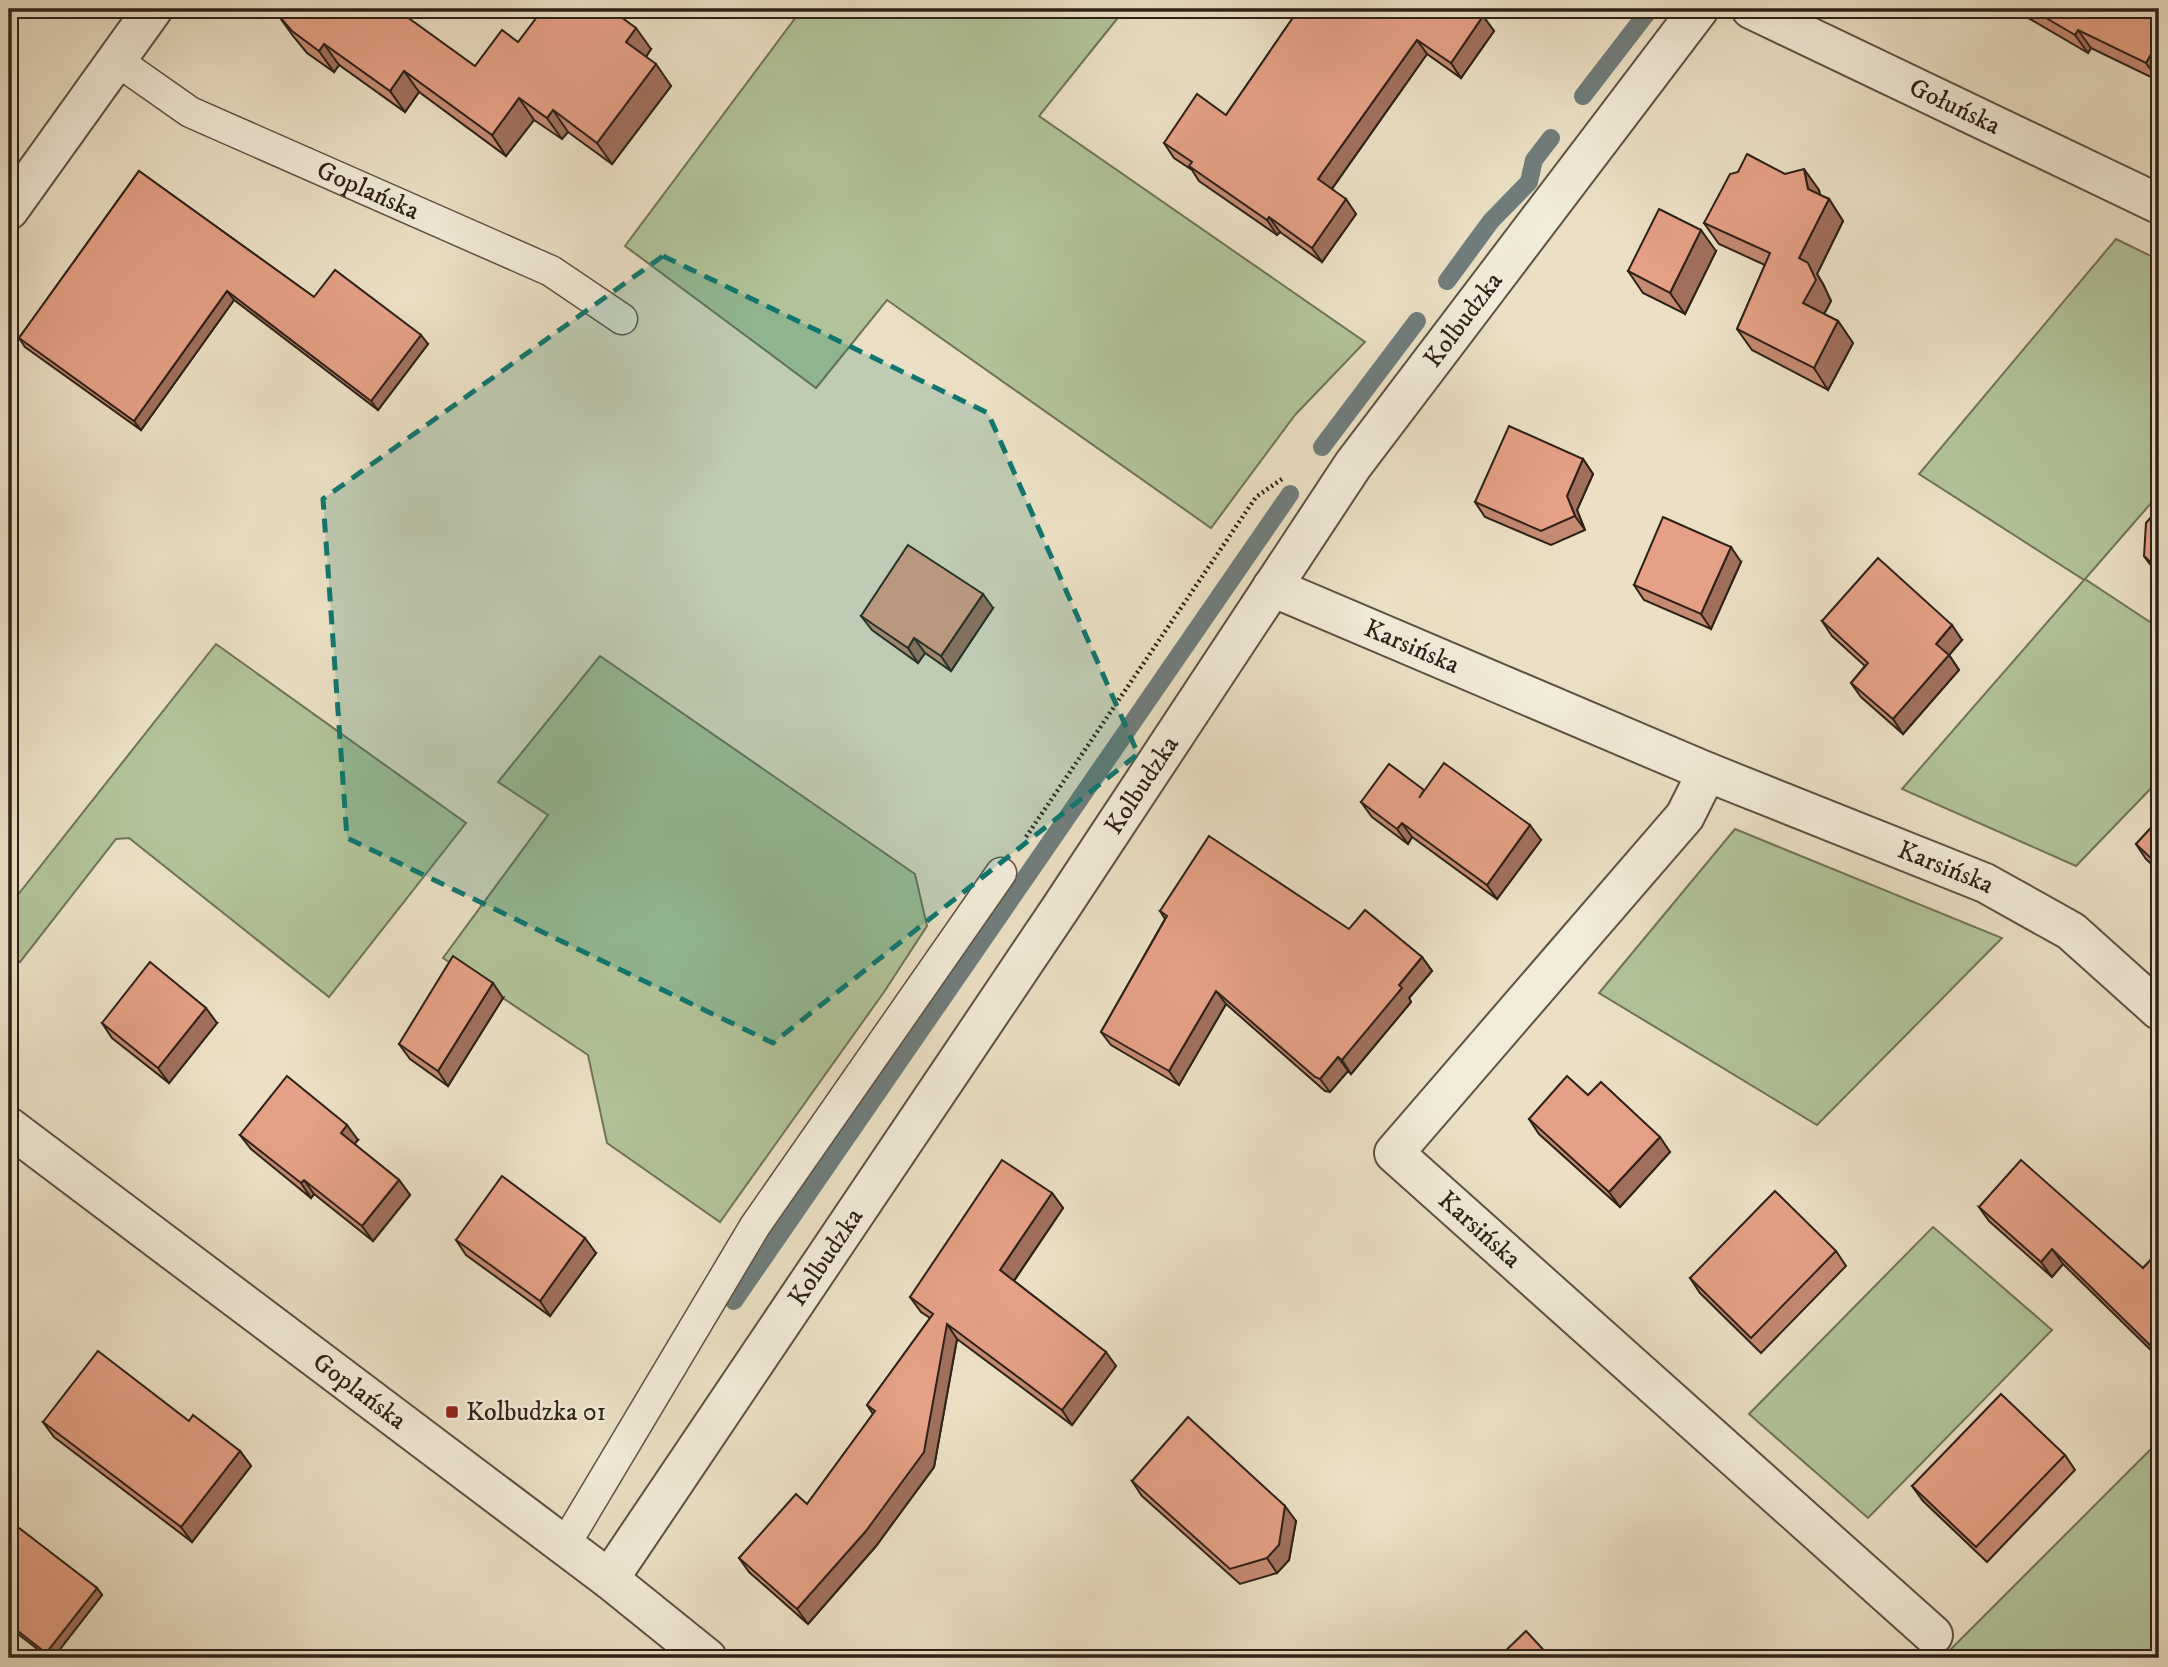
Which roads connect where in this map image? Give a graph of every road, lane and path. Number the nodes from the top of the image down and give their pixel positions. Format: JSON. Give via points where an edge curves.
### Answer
{"nodes":[{"id":1,"x":153,"y":9,"type":"edge"},
{"id":2,"x":1699,"y":9,"type":"edge"},
{"id":3,"x":1751,"y":9,"type":"edge"},
{"id":4,"x":116,"y":60,"type":"junction"},
{"id":5,"x":2159,"y":204,"type":"edge"},
{"id":6,"x":9,"y":210,"type":"edge"},
{"id":7,"x":622,"y":319,"type":"dead end"},
{"id":8,"x":1353,"y":466,"type":"junction"},
{"id":9,"x":1272,"y":587,"type":"junction"},
{"id":10,"x":1706,"y":772,"type":"junction"},
{"id":11,"x":1001,"y":873,"type":"joint"},
{"id":12,"x":2159,"y":1010,"type":"edge"},
{"id":13,"x":9,"y":1127,"type":"edge"},
{"id":14,"x":564,"y":1546,"type":"junction"},
{"id":15,"x":609,"y":1579,"type":"junction"},
{"id":16,"x":1933,"y":1635,"type":"dead end"},
{"id":17,"x":707,"y":1658,"type":"edge"}],
"edges":[{"from":1,"to":4,"type":"street"},
{"from":2,"to":8,"type":"street","name":"Kolbudzka"},
{"from":3,"to":5,"type":"street","name":"Gołuńska"},
{"from":4,"to":6,"type":"street"},
{"from":4,"to":7,"type":"lane","name":"Goplańska","via":[[190,112],[551,271]]},
{"from":8,"to":9,"type":"street","name":"Kolbudzka"},
{"from":8,"to":11,"type":"path","via":[[1291,472],[1256,497]]},
{"from":9,"to":10,"type":"street","name":"Karsińska"},
{"from":9,"to":15,"type":"street","name":"Kolbudzka"},
{"from":10,"to":12,"type":"street","name":"Karsińska","via":[[1985,883],[2071,931]]},
{"from":10,"to":16,"type":"street","name":"Karsińska","via":[[1685,816],[1394,1153]]},
{"from":11,"to":14,"type":"lane","via":[[755,1226]]},
{"from":13,"to":14,"type":"street","name":"Goplańska"},
{"from":14,"to":15,"type":"street","name":"Goplańska"},
{"from":15,"to":17,"type":"street","name":"Goplańska"}]}
